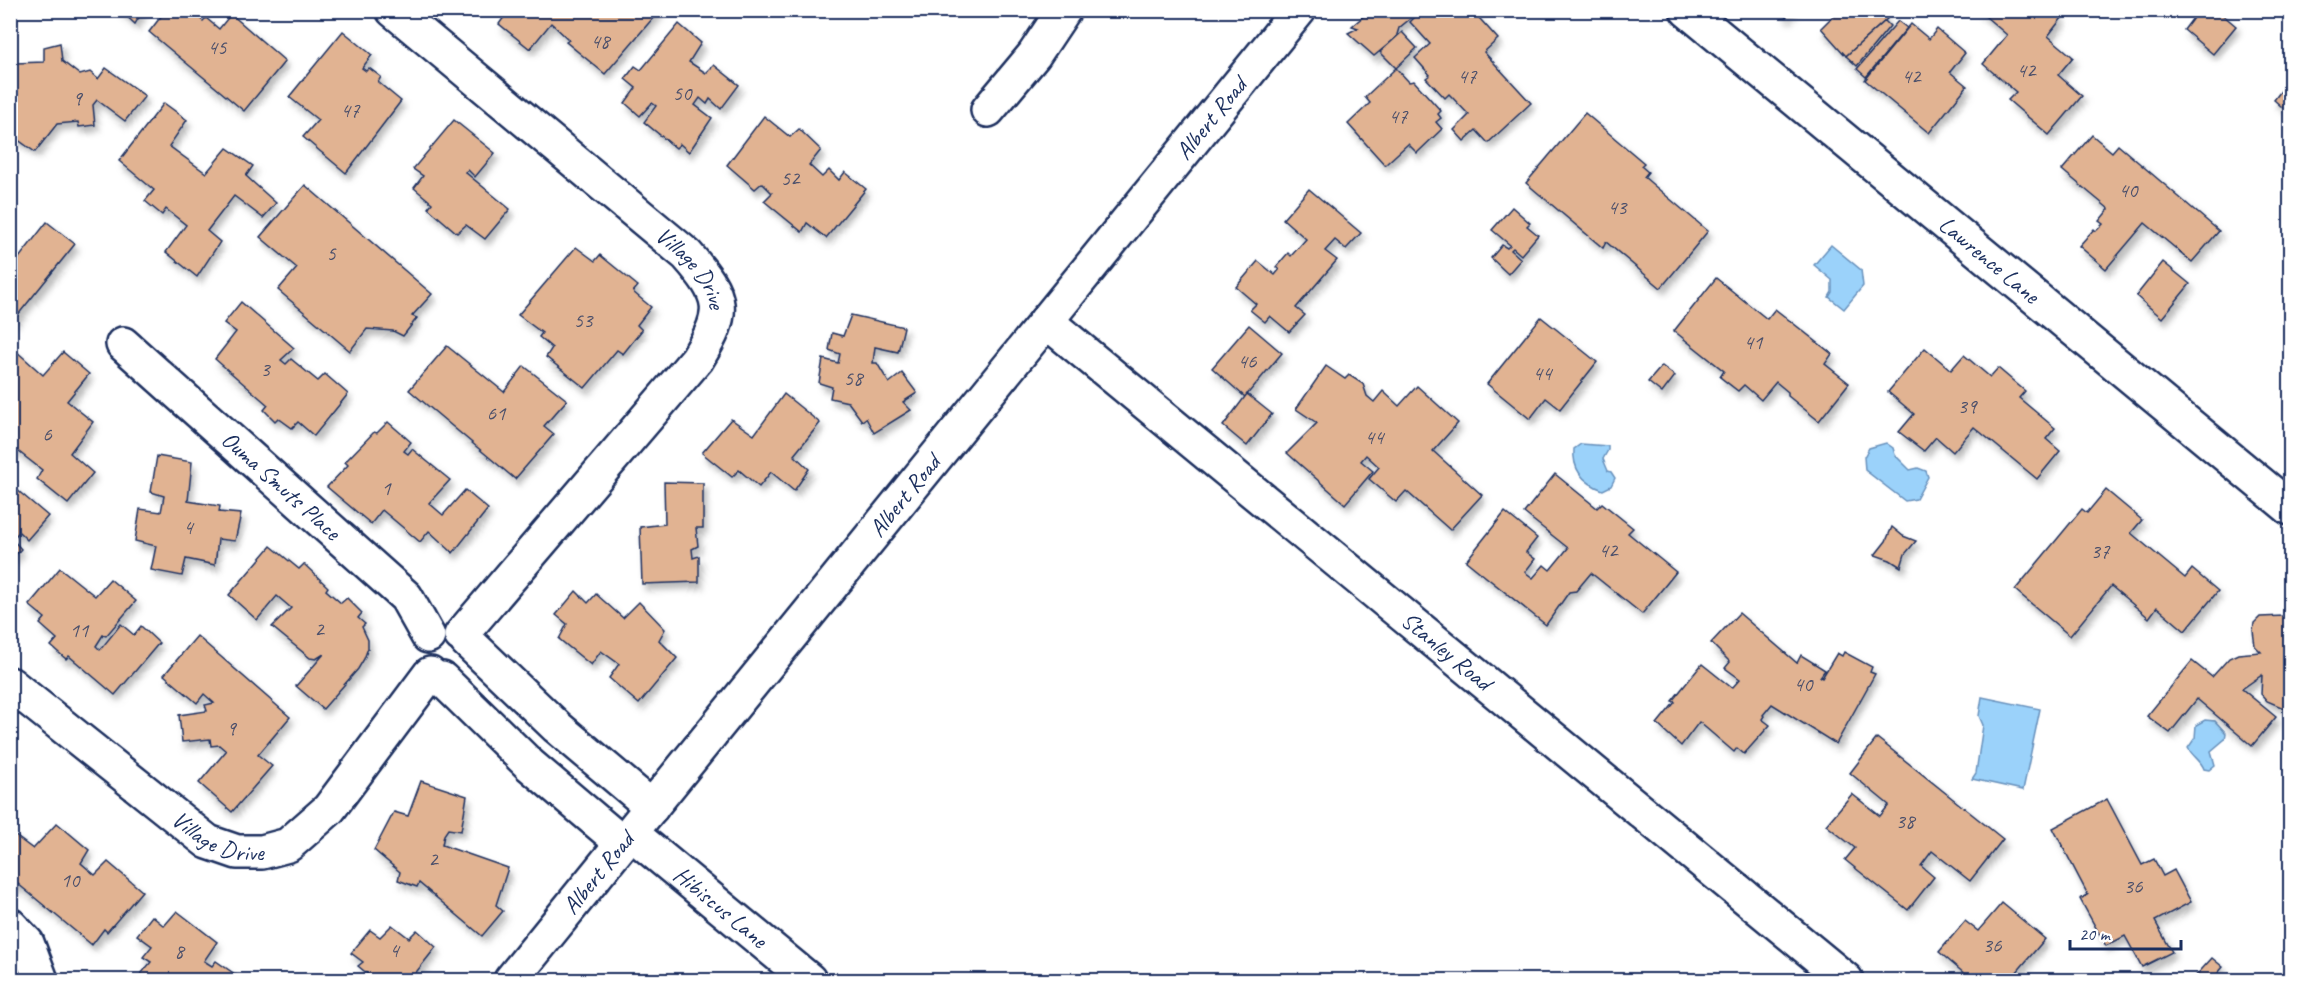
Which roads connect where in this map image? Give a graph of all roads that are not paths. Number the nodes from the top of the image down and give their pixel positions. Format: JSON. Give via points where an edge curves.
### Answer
{"nodes":[{"id":1,"x":393,"y":10,"type":"edge"},
{"id":2,"x":1064,"y":10,"type":"edge"},
{"id":3,"x":1299,"y":10,"type":"edge"},
{"id":4,"x":1687,"y":10,"type":"edge"},
{"id":5,"x":988,"y":110,"type":"dead end"},
{"id":6,"x":1046,"y":321,"type":"junction"},
{"id":7,"x":123,"y":344,"type":"dead end"},
{"id":8,"x":2290,"y":508,"type":"edge"},
{"id":9,"x":428,"y":636,"type":"junction"},
{"id":10,"x":464,"y":638,"type":"junction"},
{"id":11,"x":436,"y":677,"type":"junction"},
{"id":12,"x":10,"y":684,"type":"edge"},
{"id":13,"x":652,"y":807,"type":"junction"},
{"id":14,"x":627,"y":838,"type":"junction"},
{"id":15,"x":10,"y":925,"type":"edge"},
{"id":16,"x":41,"y":981,"type":"edge"},
{"id":17,"x":511,"y":981,"type":"edge"},
{"id":18,"x":809,"y":981,"type":"edge"},
{"id":19,"x":1846,"y":981,"type":"edge"}],
"edges":[{"from":1,"to":10,"type":"street","name":"Village Drive","via":[[687,255],[714,291],[719,309],[711,337],[697,359]]},
{"from":2,"to":5,"type":"street","via":[[1034,55]]},
{"from":3,"to":6,"type":"street","name":"Albert Road"},
{"from":4,"to":8,"type":"street","name":"Lawrence Lane"},
{"from":6,"to":13,"type":"street","name":"Albert Road"},
{"from":6,"to":19,"type":"street","name":"Stanley Road"},
{"from":7,"to":9,"type":"street","name":"Ouma Smuts Place","via":[[406,597]]},
{"from":9,"to":10,"type":"street","via":[[448,629]]},
{"from":9,"to":11,"type":"street","via":[[420,655],[423,666]]},
{"from":10,"to":11,"type":"street","via":[[470,652],[463,673],[454,678]]},
{"from":10,"to":13,"type":"street","via":[[557,728]]},
{"from":11,"to":12,"type":"street","name":"Village Drive","via":[[329,809],[288,844],[261,852],[237,852],[208,842]]},
{"from":11,"to":14,"type":"street","name":"Hibiscus Lane","via":[[530,765]]},
{"from":13,"to":14,"type":"street","name":"Albert Road"},
{"from":14,"to":17,"type":"street","name":"Albert Road"},
{"from":14,"to":18,"type":"street","name":"Hibiscus Lane"},
{"from":15,"to":16,"type":"street","via":[[27,943]]}]}
